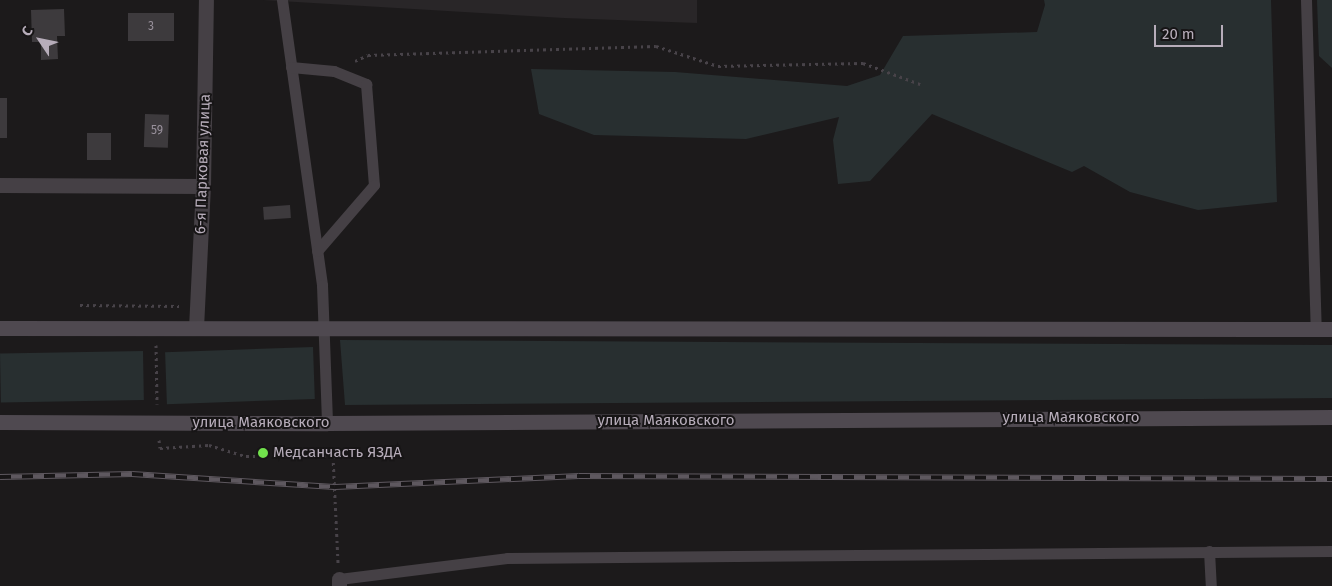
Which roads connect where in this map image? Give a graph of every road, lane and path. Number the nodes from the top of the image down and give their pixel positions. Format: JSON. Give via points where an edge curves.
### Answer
{"nodes":[{"id":1,"x":206,"y":0,"type":"edge"},
{"id":2,"x":282,"y":0,"type":"edge"},
{"id":3,"x":1306,"y":0,"type":"edge"},
{"id":4,"x":291,"y":67,"type":"junction"},
{"id":5,"x":334,"y":72,"type":"junction"},
{"id":6,"x":920,"y":84,"type":"dead end"},
{"id":7,"x":0,"y":185,"type":"edge"},
{"id":8,"x":203,"y":186,"type":"junction"},
{"id":9,"x":317,"y":251,"type":"junction"},
{"id":10,"x":80,"y":305,"type":"dead end"},
{"id":11,"x":183,"y":306,"type":"dead end"},
{"id":12,"x":0,"y":328,"type":"edge"},
{"id":13,"x":196,"y":328,"type":"junction"},
{"id":14,"x":324,"y":328,"type":"junction"},
{"id":15,"x":1316,"y":329,"type":"junction"},
{"id":16,"x":1332,"y":329,"type":"edge"},
{"id":17,"x":1332,"y":417,"type":"edge"},
{"id":18,"x":0,"y":422,"type":"edge"},
{"id":19,"x":327,"y":423,"type":"junction"},
{"id":20,"x":246,"y":456,"type":"dead end"},
{"id":21,"x":1209,"y":550,"type":"junction"},
{"id":22,"x":1332,"y":551,"type":"edge"},
{"id":23,"x":339,"y":582,"type":"edge"},
{"id":24,"x":1211,"y":586,"type":"edge"}],
"edges":[{"from":1,"to":8,"type":"street","name":"6-я Парковая улица"},
{"from":2,"to":4,"type":"lane"},
{"from":3,"to":15,"type":"lane"},
{"from":4,"to":5,"type":"lane"},
{"from":4,"to":9,"type":"lane"},
{"from":5,"to":6,"type":"path","via":[[368,55],[656,46],[718,66],[863,63]]},
{"from":5,"to":9,"type":"lane","via":[[366,84],[374,185]]},
{"from":7,"to":8,"type":"street"},
{"from":8,"to":13,"type":"street","name":"6-я Парковая улица"},
{"from":9,"to":14,"type":"lane"},
{"from":10,"to":11,"type":"path"},
{"from":12,"to":13,"type":"main road"},
{"from":13,"to":14,"type":"main road"},
{"from":14,"to":15,"type":"main road"},
{"from":14,"to":19,"type":"lane"},
{"from":15,"to":16,"type":"main road"},
{"from":17,"to":19,"type":"main road","name":"улица Маяковского"},
{"from":18,"to":19,"type":"main road","name":"улица Маяковского"},
{"from":20,"to":23,"type":"path","via":[[333,456]]},
{"from":21,"to":22,"type":"lane"},
{"from":21,"to":23,"type":"lane","via":[[1049,556],[506,558]]},
{"from":21,"to":24,"type":"lane"}]}
